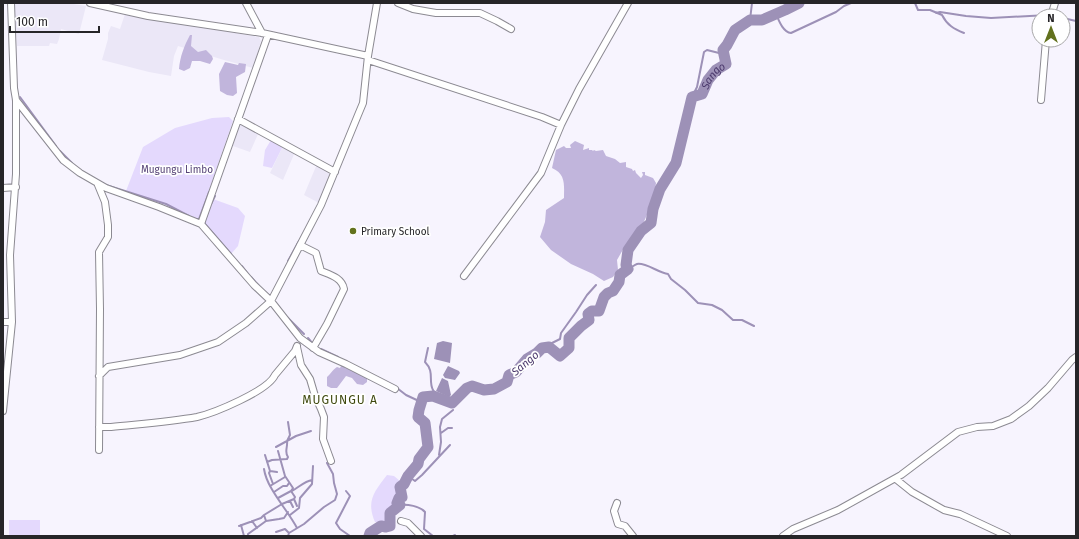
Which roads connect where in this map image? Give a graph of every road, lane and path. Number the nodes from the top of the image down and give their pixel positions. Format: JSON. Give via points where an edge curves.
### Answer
{"nodes":[{"id":1,"x":11,"y":3,"type":"edge"},
{"id":2,"x":90,"y":3,"type":"edge"},
{"id":3,"x":246,"y":3,"type":"edge"},
{"id":4,"x":377,"y":3,"type":"edge"},
{"id":5,"x":398,"y":3,"type":"edge"},
{"id":6,"x":628,"y":3,"type":"edge"},
{"id":7,"x":511,"y":29,"type":"dead end"},
{"id":8,"x":265,"y":34,"type":"junction"},
{"id":9,"x":1045,"y":48,"type":"edge"},
{"id":10,"x":368,"y":58,"type":"junction"},
{"id":11,"x":16,"y":100,"type":"junction"},
{"id":12,"x":1041,"y":100,"type":"dead end"},
{"id":13,"x":238,"y":119,"type":"junction"},
{"id":14,"x":562,"y":125,"type":"junction"},
{"id":15,"x":335,"y":172,"type":"junction"},
{"id":16,"x":98,"y":185,"type":"junction"},
{"id":17,"x":16,"y":187,"type":"junction"},
{"id":18,"x":3,"y":188,"type":"edge"},
{"id":19,"x":201,"y":224,"type":"junction"},
{"id":20,"x":300,"y":245,"type":"junction"},
{"id":21,"x":464,"y":276,"type":"dead end"},
{"id":22,"x":271,"y":301,"type":"junction"},
{"id":23,"x":3,"y":322,"type":"edge"},
{"id":24,"x":12,"y":322,"type":"junction"},
{"id":25,"x":300,"y":338,"type":"junction"},
{"id":26,"x":297,"y":346,"type":"junction"},
{"id":27,"x":313,"y":348,"type":"junction"},
{"id":28,"x":99,"y":358,"type":"junction"},
{"id":29,"x":1076,"y":358,"type":"edge"},
{"id":30,"x":108,"y":367,"type":"junction"},
{"id":31,"x":99,"y":376,"type":"junction"},
{"id":32,"x":395,"y":389,"type":"dead end"},
{"id":33,"x":3,"y":411,"type":"edge"},
{"id":34,"x":99,"y":427,"type":"junction"},
{"id":35,"x":99,"y":450,"type":"dead end"},
{"id":36,"x":330,"y":461,"type":"dead end"},
{"id":37,"x":897,"y":480,"type":"dead end"},
{"id":38,"x":618,"y":503,"type":"dead end"},
{"id":39,"x":401,"y":521,"type":"dead end"},
{"id":40,"x":421,"y":536,"type":"edge"},
{"id":41,"x":633,"y":536,"type":"edge"},
{"id":42,"x":783,"y":536,"type":"edge"},
{"id":43,"x":1007,"y":536,"type":"edge"}],
"edges":[{"from":1,"to":11,"type":"street"},
{"from":2,"to":8,"type":"street","via":[[148,16]]},
{"from":3,"to":8,"type":"street"},
{"from":4,"to":10,"type":"street"},
{"from":5,"to":7,"type":"street","via":[[436,13],[480,13]]},
{"from":6,"to":14,"type":"street","via":[[579,89]]},
{"from":8,"to":10,"type":"street"},
{"from":8,"to":13,"type":"street"},
{"from":9,"to":12,"type":"street"},
{"from":10,"to":14,"type":"street"},
{"from":10,"to":15,"type":"street","via":[[362,102]]},
{"from":11,"to":16,"type":"street","via":[[63,160]]},
{"from":11,"to":17,"type":"street"},
{"from":13,"to":15,"type":"street"},
{"from":13,"to":19,"type":"street"},
{"from":14,"to":21,"type":"street","via":[[541,173]]},
{"from":15,"to":20,"type":"street"},
{"from":16,"to":19,"type":"street"},
{"from":16,"to":28,"type":"street","via":[[105,202],[108,224],[108,238],[99,252]]},
{"from":17,"to":18,"type":"street"},
{"from":17,"to":24,"type":"street","via":[[10,254]]},
{"from":19,"to":22,"type":"street"},
{"from":20,"to":22,"type":"street"},
{"from":20,"to":27,"type":"street","via":[[316,253],[321,270],[340,280],[344,290]]},
{"from":22,"to":25,"type":"street"},
{"from":22,"to":30,"type":"street","via":[[246,323],[218,342],[180,355]]},
{"from":23,"to":24,"type":"street"},
{"from":24,"to":33,"type":"street"},
{"from":25,"to":26,"type":"street"},
{"from":25,"to":27,"type":"street"},
{"from":26,"to":34,"type":"street","via":[[273,380],[261,390],[217,410],[198,416]]},
{"from":26,"to":36,"type":"street","via":[[301,365],[310,379],[322,409],[323,439]]},
{"from":27,"to":32,"type":"street"},
{"from":28,"to":30,"type":"street","via":[[101,364]]},
{"from":28,"to":31,"type":"street"},
{"from":29,"to":42,"type":"street","via":[[1048,388],[1011,420],[958,432],[901,476]]},
{"from":30,"to":31,"type":"street"},
{"from":31,"to":34,"type":"street"},
{"from":34,"to":35,"type":"street"},
{"from":37,"to":43,"type":"street","via":[[912,492],[944,510],[960,514]]},
{"from":38,"to":41,"type":"street","via":[[614,511],[618,524],[625,526]]},
{"from":39,"to":40,"type":"street","via":[[408,523]]}]}
